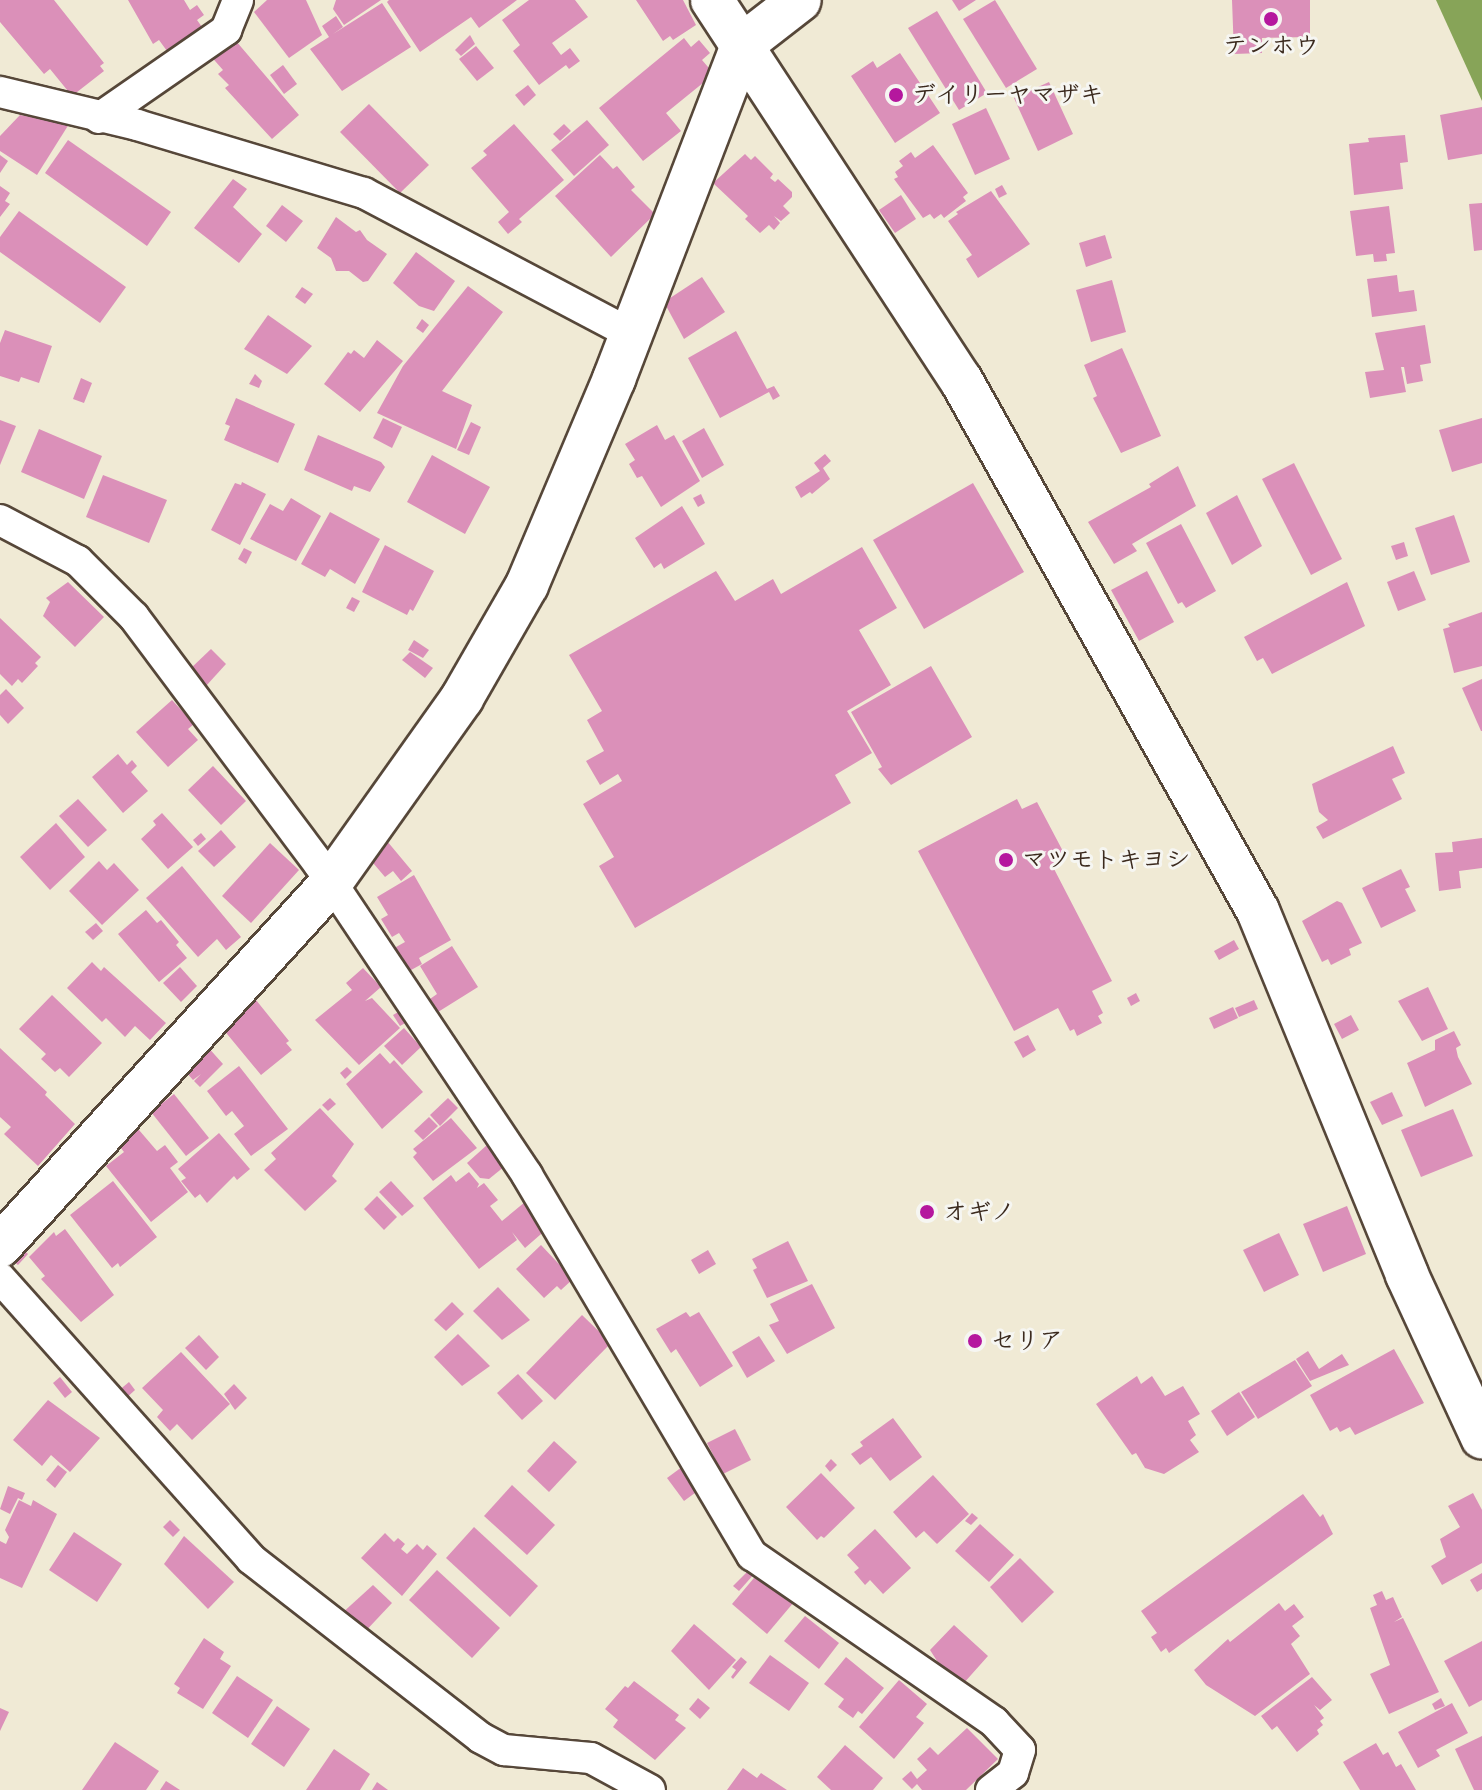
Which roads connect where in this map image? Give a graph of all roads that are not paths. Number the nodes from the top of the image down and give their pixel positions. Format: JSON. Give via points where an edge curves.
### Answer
{"nodes":[{"id":1,"x":238,"y":0,"type":"edge"},
{"id":2,"x":712,"y":0,"type":"edge"},
{"id":3,"x":800,"y":0,"type":"edge"},
{"id":4,"x":742,"y":45,"type":"junction"},
{"id":5,"x":0,"y":92,"type":"edge"},
{"id":6,"x":99,"y":118,"type":"junction"},
{"id":7,"x":629,"y":333,"type":"junction"},
{"id":8,"x":0,"y":520,"type":"edge"},
{"id":9,"x":330,"y":884,"type":"junction"},
{"id":10,"x":0,"y":1246,"type":"edge"},
{"id":11,"x":0,"y":1278,"type":"edge"},
{"id":12,"x":1482,"y":1437,"type":"edge"},
{"id":13,"x":650,"y":1790,"type":"edge"},
{"id":14,"x":991,"y":1790,"type":"edge"}],
"edges":[{"from":1,"to":6,"type":"street","via":[[226,30]]},
{"from":2,"to":4,"type":"street"},
{"from":3,"to":4,"type":"street"},
{"from":4,"to":7,"type":"street"},
{"from":4,"to":12,"type":"street","via":[[961,380],[1258,911],[1407,1275]]},
{"from":5,"to":6,"type":"street"},
{"from":6,"to":7,"type":"street","via":[[364,193]]},
{"from":7,"to":9,"type":"street","via":[[527,585],[462,698]]},
{"from":8,"to":9,"type":"street","via":[[78,561],[134,617]]},
{"from":9,"to":10,"type":"street"},
{"from":9,"to":14,"type":"street","via":[[527,1175],[752,1555],[994,1722],[1020,1750],[1013,1773]]},
{"from":11,"to":13,"type":"street","via":[[251,1559],[481,1738],[504,1750],[591,1758]]}]}
